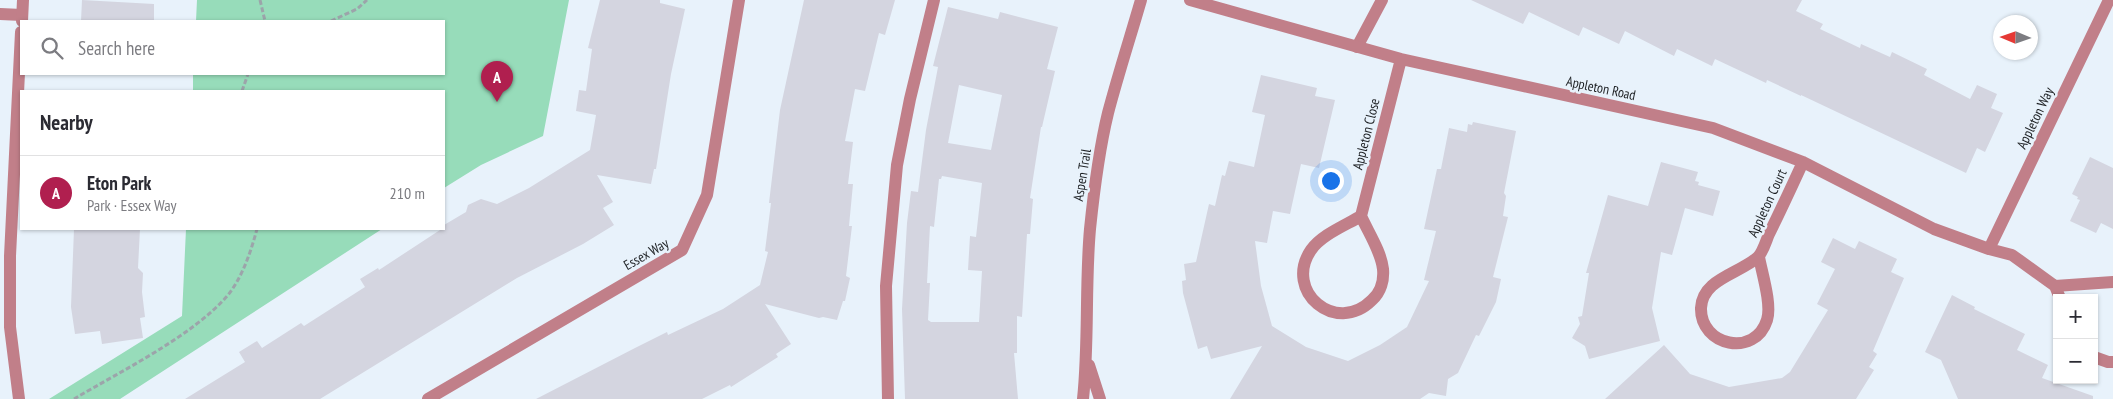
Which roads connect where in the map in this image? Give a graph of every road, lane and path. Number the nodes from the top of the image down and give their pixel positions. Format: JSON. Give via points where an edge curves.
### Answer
{"nodes":[{"id":1,"x":23,"y":0,"type":"edge"},
{"id":2,"x":260,"y":0,"type":"edge"},
{"id":3,"x":367,"y":0,"type":"edge"},
{"id":4,"x":739,"y":0,"type":"edge"},
{"id":5,"x":934,"y":0,"type":"edge"},
{"id":6,"x":1141,"y":0,"type":"edge"},
{"id":7,"x":1190,"y":0,"type":"edge"},
{"id":8,"x":1382,"y":0,"type":"edge"},
{"id":9,"x":2109,"y":0,"type":"edge"},
{"id":10,"x":0,"y":14,"type":"edge"},
{"id":11,"x":22,"y":18,"type":"edge"},
{"id":12,"x":265,"y":20,"type":"edge"},
{"id":13,"x":333,"y":20,"type":"edge"},
{"id":14,"x":20,"y":44,"type":"edge"},
{"id":15,"x":1357,"y":47,"type":"junction"},
{"id":16,"x":1401,"y":59,"type":"junction"},
{"id":17,"x":248,"y":75,"type":"edge"},
{"id":18,"x":242,"y":90,"type":"edge"},
{"id":19,"x":1803,"y":162,"type":"junction"},
{"id":20,"x":1361,"y":216,"type":"junction"},
{"id":21,"x":5,"y":224,"type":"edge"},
{"id":22,"x":257,"y":230,"type":"edge"},
{"id":23,"x":1988,"y":249,"type":"junction"},
{"id":24,"x":1759,"y":257,"type":"junction"},
{"id":25,"x":2113,"y":282,"type":"edge"},
{"id":26,"x":2057,"y":292,"type":"edge"},
{"id":27,"x":2098,"y":359,"type":"edge"},
{"id":28,"x":1087,"y":360,"type":"junction"},
{"id":29,"x":2113,"y":362,"type":"edge"},
{"id":30,"x":19,"y":399,"type":"edge"},
{"id":31,"x":74,"y":399,"type":"edge"},
{"id":32,"x":428,"y":399,"type":"edge"},
{"id":33,"x":888,"y":399,"type":"edge"},
{"id":34,"x":1083,"y":399,"type":"edge"},
{"id":35,"x":1100,"y":399,"type":"edge"}],
"edges":[{"from":1,"to":11,"type":"street"},
{"from":2,"to":12,"type":"path"},
{"from":3,"to":13,"type":"path","via":[[357,9]]},
{"from":4,"to":32,"type":"street","name":"Essex Way","via":[[707,195],[682,250]]},
{"from":5,"to":33,"type":"street","via":[[897,166],[886,286]]},
{"from":6,"to":28,"type":"street","name":"Aspen Trail","via":[[1108,114],[1095,186],[1087,276]]},
{"from":7,"to":15,"type":"street","name":"Appleton Road"},
{"from":8,"to":15,"type":"street"},
{"from":9,"to":23,"type":"street","name":"Appleton Way"},
{"from":10,"to":11,"type":"street"},
{"from":14,"to":21,"type":"street"},
{"from":15,"to":16,"type":"street","name":"Appleton Road"},
{"from":16,"to":19,"type":"street","name":"Appleton Road","via":[[1713,128]]},
{"from":16,"to":20,"type":"street","name":"Appleton Close"},
{"from":17,"to":18,"type":"path"},
{"from":19,"to":23,"type":"street","name":"Appleton Road","via":[[1934,229]]},
{"from":19,"to":24,"type":"street","name":"Appleton Court"},
{"from":20,"to":20,"type":"street","via":[[1322,240],[1304,263],[1306,291],[1314,302],[1333,313],[1351,314],[1364,309],[1378,295],[1382,282],[1383,268],[1379,255]]},
{"from":21,"to":30,"type":"street","via":[[10,327]]},
{"from":22,"to":31,"type":"path","via":[[240,274],[229,293],[212,311],[166,344]]},
{"from":23,"to":26,"type":"street","name":"Appleton Road","via":[[2012,255]]},
{"from":24,"to":24,"type":"street","name":"Appleton Court","via":[[1711,285],[1704,295],[1701,315],[1707,331],[1716,339],[1741,344],[1762,330],[1769,308]]},
{"from":25,"to":26,"type":"street"},
{"from":27,"to":29,"type":"street"},
{"from":28,"to":34,"type":"street","name":"Aspen Trail"},
{"from":28,"to":35,"type":"street","name":"Aspen Trail"}]}
